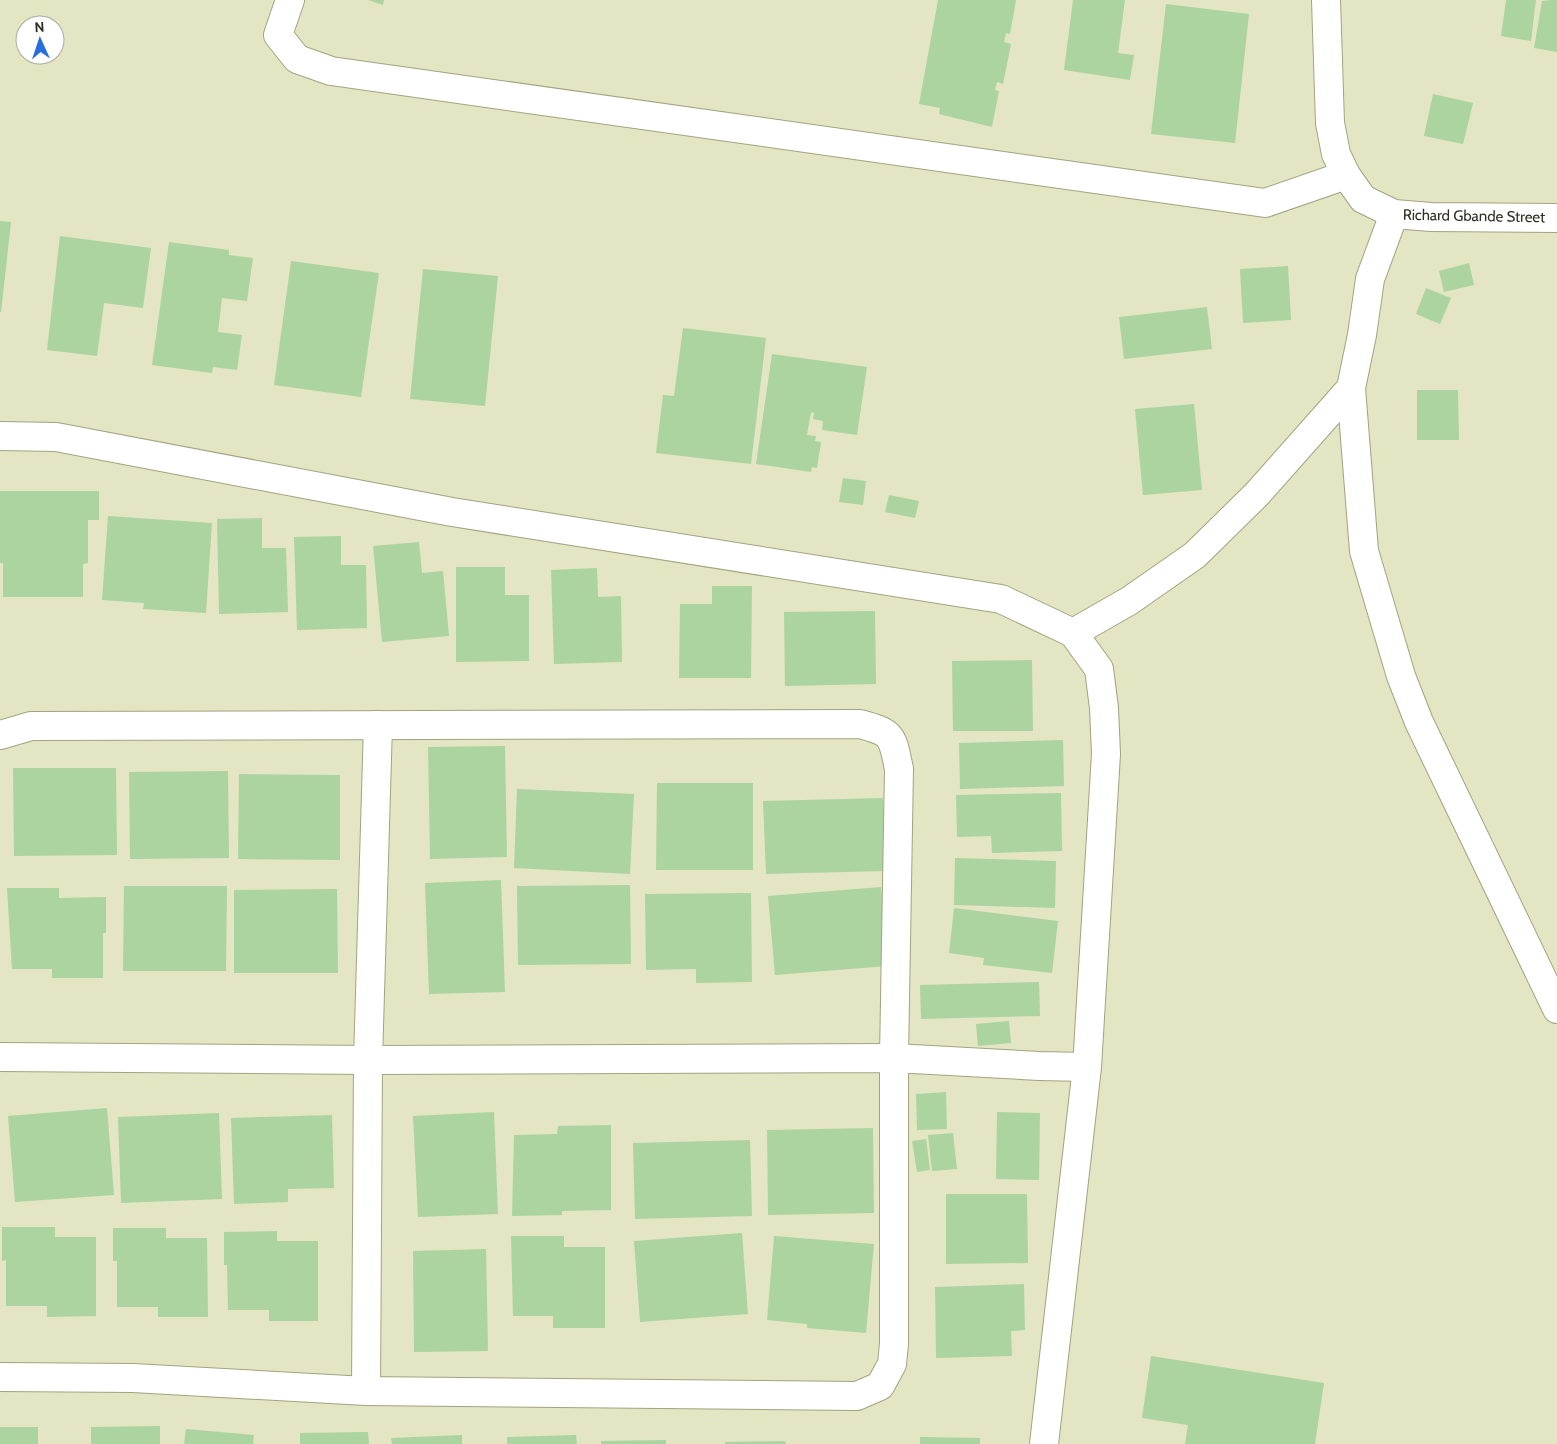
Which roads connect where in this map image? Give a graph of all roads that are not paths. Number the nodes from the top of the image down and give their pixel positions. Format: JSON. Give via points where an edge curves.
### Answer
{"nodes":[{"id":1,"x":290,"y":0,"type":"edge"},
{"id":2,"x":1326,"y":0,"type":"edge"},
{"id":3,"x":1346,"y":175,"type":"junction"},
{"id":4,"x":1394,"y":214,"type":"junction"},
{"id":5,"x":1557,"y":218,"type":"edge"},
{"id":6,"x":1351,"y":388,"type":"junction"},
{"id":7,"x":0,"y":436,"type":"edge"},
{"id":8,"x":1073,"y":633,"type":"junction"},
{"id":9,"x":378,"y":725,"type":"junction"},
{"id":10,"x":0,"y":735,"type":"edge"},
{"id":11,"x":1557,"y":1009,"type":"edge"},
{"id":12,"x":0,"y":1057,"type":"edge"},
{"id":13,"x":894,"y":1058,"type":"junction"},
{"id":14,"x":368,"y":1060,"type":"junction"},
{"id":15,"x":1087,"y":1066,"type":"junction"},
{"id":16,"x":0,"y":1377,"type":"edge"},
{"id":17,"x":366,"y":1391,"type":"junction"},
{"id":18,"x":1044,"y":1444,"type":"edge"}],
"edges":[{"from":1,"to":3,"type":"street","via":[[278,35],[296,60],[331,71],[1265,203]]},
{"from":2,"to":3,"type":"street","name":"Richard Gbande Street","via":[[1330,124],[1336,154]]},
{"from":3,"to":4,"type":"street","name":"Richard Gbande Street","via":[[1362,199]]},
{"from":4,"to":5,"type":"street","name":"Richard Gbande Street"},
{"from":4,"to":6,"type":"street","via":[[1370,279]]},
{"from":6,"to":8,"type":"street","via":[[1257,494],[1196,555],[1129,601]]},
{"from":6,"to":11,"type":"street","via":[[1364,551],[1401,676],[1419,722]]},
{"from":7,"to":8,"type":"street","via":[[56,437],[452,512],[1001,599]]},
{"from":8,"to":15,"type":"street","via":[[1099,669],[1106,754]]},
{"from":9,"to":10,"type":"street","via":[[31,726]]},
{"from":9,"to":13,"type":"street","via":[[860,724],[884,730],[894,744],[899,769]]},
{"from":9,"to":14,"type":"street"},
{"from":12,"to":14,"type":"street"},
{"from":13,"to":14,"type":"street"},
{"from":13,"to":15,"type":"street"},
{"from":13,"to":17,"type":"street","via":[[894,1344],[892,1364],[880,1386],[857,1396]]},
{"from":14,"to":17,"type":"street"},
{"from":15,"to":18,"type":"street"},
{"from":16,"to":17,"type":"street","via":[[133,1378]]}]}
